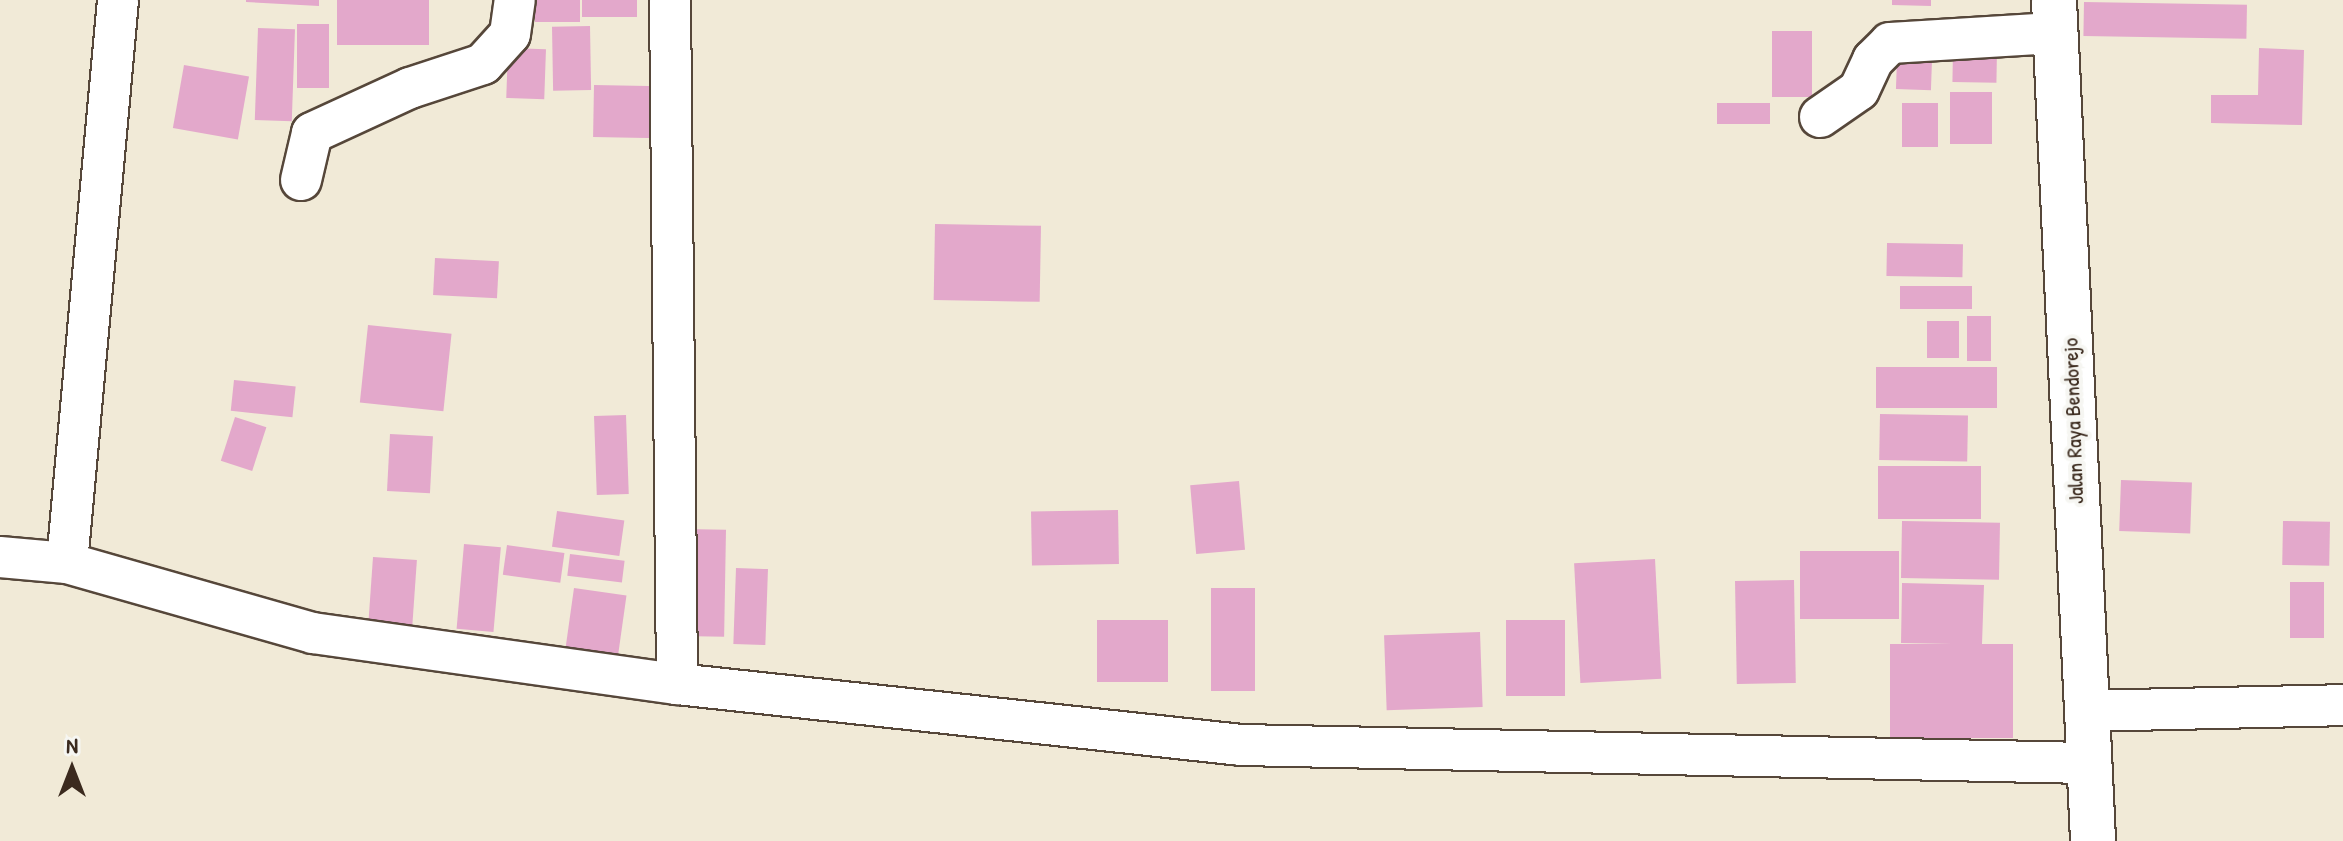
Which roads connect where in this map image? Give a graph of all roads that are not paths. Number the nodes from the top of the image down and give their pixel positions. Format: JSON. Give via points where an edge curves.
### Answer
{"nodes":[{"id":1,"x":118,"y":0,"type":"edge"},
{"id":2,"x":515,"y":0,"type":"edge"},
{"id":3,"x":670,"y":0,"type":"edge"},
{"id":4,"x":2054,"y":17,"type":"edge"},
{"id":5,"x":1820,"y":117,"type":"dead end"},
{"id":6,"x":301,"y":180,"type":"dead end"},
{"id":7,"x":0,"y":557,"type":"edge"},
{"id":8,"x":67,"y":563,"type":"junction"},
{"id":9,"x":677,"y":684,"type":"junction"},
{"id":10,"x":2343,"y":705,"type":"edge"},
{"id":11,"x":2085,"y":711,"type":"junction"},
{"id":12,"x":2088,"y":763,"type":"junction"},
{"id":13,"x":2093,"y":841,"type":"edge"}],
"edges":[{"from":1,"to":8,"type":"street"},
{"from":2,"to":6,"type":"street","via":[[510,34],[483,64],[410,88],[312,133]]},
{"from":3,"to":9,"type":"street"},
{"from":4,"to":5,"type":"street","via":[[1890,43],[1873,60],[1859,90]]},
{"from":4,"to":11,"type":"main road","name":"Jalan Raya Bendorejo"},
{"from":7,"to":8,"type":"street"},
{"from":8,"to":9,"type":"street","via":[[313,633]]},
{"from":9,"to":12,"type":"street","via":[[1241,745]]},
{"from":10,"to":11,"type":"street"},
{"from":11,"to":12,"type":"main road","name":"Jalan Raya Bendorejo"},
{"from":12,"to":13,"type":"main road","name":"Jalan Raya Bendorejo"}]}
